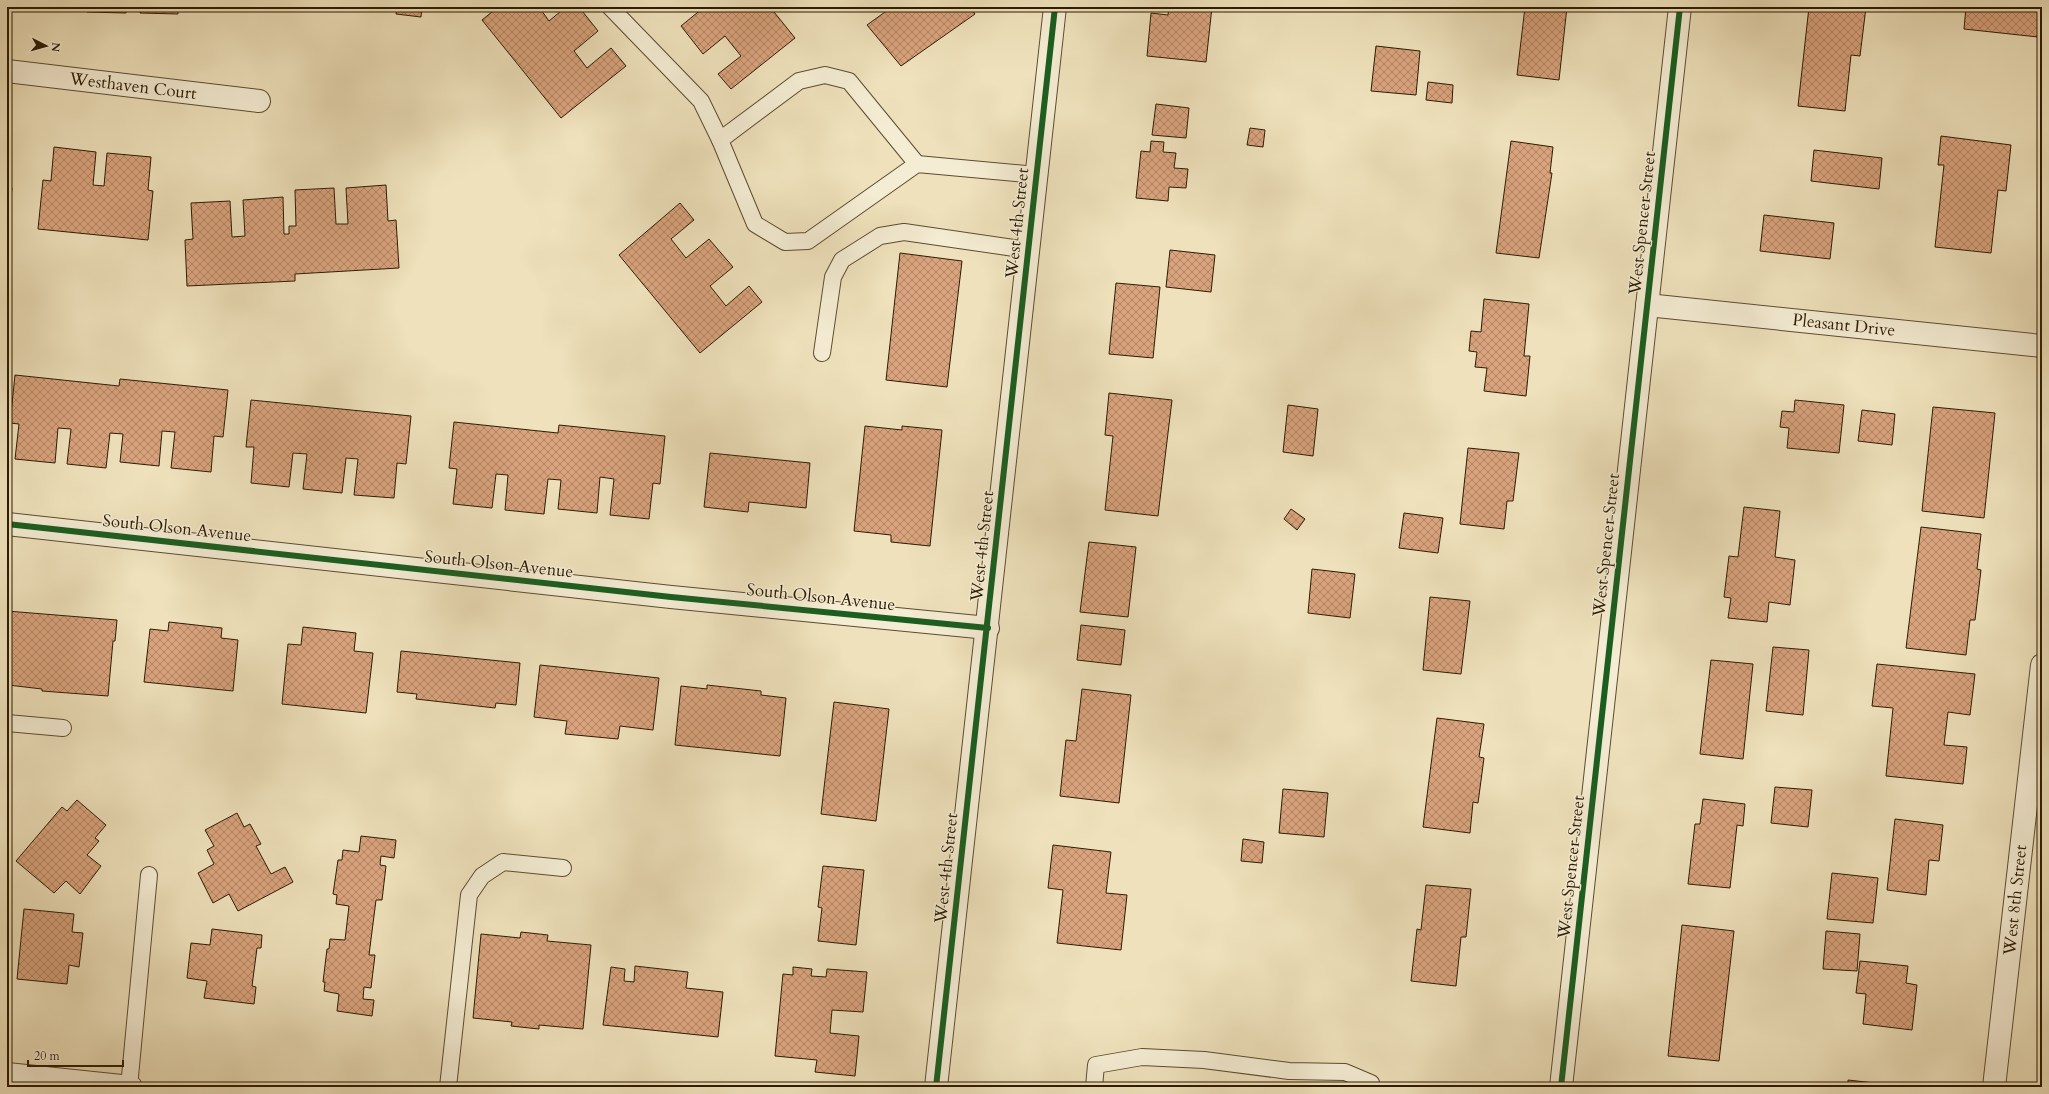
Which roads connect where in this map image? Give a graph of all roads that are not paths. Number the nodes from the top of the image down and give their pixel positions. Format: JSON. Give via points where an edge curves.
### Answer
{"nodes":[{"id":1,"x":610,"y":7,"type":"edge"},
{"id":2,"x":1055,"y":7,"type":"edge"},
{"id":3,"x":1680,"y":7,"type":"edge"},
{"id":4,"x":7,"y":71,"type":"edge"},
{"id":5,"x":259,"y":101,"type":"dead end"},
{"id":6,"x":720,"y":140,"type":"junction"},
{"id":7,"x":917,"y":164,"type":"junction"},
{"id":8,"x":1036,"y":175,"type":"junction"},
{"id":9,"x":1028,"y":250,"type":"junction"},
{"id":10,"x":1647,"y":305,"type":"junction"},
{"id":11,"x":2042,"y":346,"type":"edge"},
{"id":12,"x":822,"y":353,"type":"dead end"},
{"id":13,"x":7,"y":524,"type":"edge"},
{"id":14,"x":988,"y":628,"type":"junction"},
{"id":15,"x":2042,"y":665,"type":"edge"},
{"id":16,"x":7,"y":723,"type":"edge"},
{"id":17,"x":63,"y":728,"type":"dead end"},
{"id":18,"x":563,"y":868,"type":"dead end"},
{"id":19,"x":149,"y":875,"type":"dead end"},
{"id":20,"x":7,"y":1074,"type":"edge"},
{"id":21,"x":130,"y":1087,"type":"edge"},
{"id":22,"x":448,"y":1087,"type":"edge"},
{"id":23,"x":936,"y":1087,"type":"edge"},
{"id":24,"x":1094,"y":1087,"type":"edge"},
{"id":25,"x":1372,"y":1087,"type":"edge"},
{"id":26,"x":1561,"y":1087,"type":"edge"},
{"id":27,"x":1994,"y":1087,"type":"edge"}],
"edges":[{"from":1,"to":6,"type":"lane","via":[[701,100]]},
{"from":2,"to":8,"type":"street","name":"West 4th Street"},
{"from":3,"to":10,"type":"street","name":"West Spencer Street"},
{"from":4,"to":5,"type":"street","name":"Westhaven Court"},
{"from":6,"to":7,"type":"lane","via":[[799,81],[825,75],[850,81]]},
{"from":6,"to":7,"type":"lane","via":[[755,224],[786,242],[808,241]]},
{"from":7,"to":8,"type":"lane"},
{"from":8,"to":9,"type":"street","name":"West 4th Street"},
{"from":9,"to":12,"type":"lane","via":[[904,232],[880,236],[842,260],[833,277]]},
{"from":9,"to":14,"type":"street","name":"West 4th Street"},
{"from":10,"to":11,"type":"street","name":"Pleasant Drive"},
{"from":10,"to":26,"type":"street","name":"West Spencer Street"},
{"from":13,"to":14,"type":"street","name":"South Olson Avenue","via":[[663,596]]},
{"from":14,"to":23,"type":"street","name":"West 4th Street"},
{"from":15,"to":27,"type":"street","name":"West 8th Street"},
{"from":16,"to":17,"type":"lane"},
{"from":18,"to":22,"type":"lane","via":[[503,862],[482,876],[469,895]]},
{"from":19,"to":21,"type":"lane"},
{"from":20,"to":21,"type":"street"},
{"from":24,"to":25,"type":"lane","via":[[1096,1065],[1142,1057],[1204,1060],[1289,1071],[1345,1072],[1371,1083]]}]}
